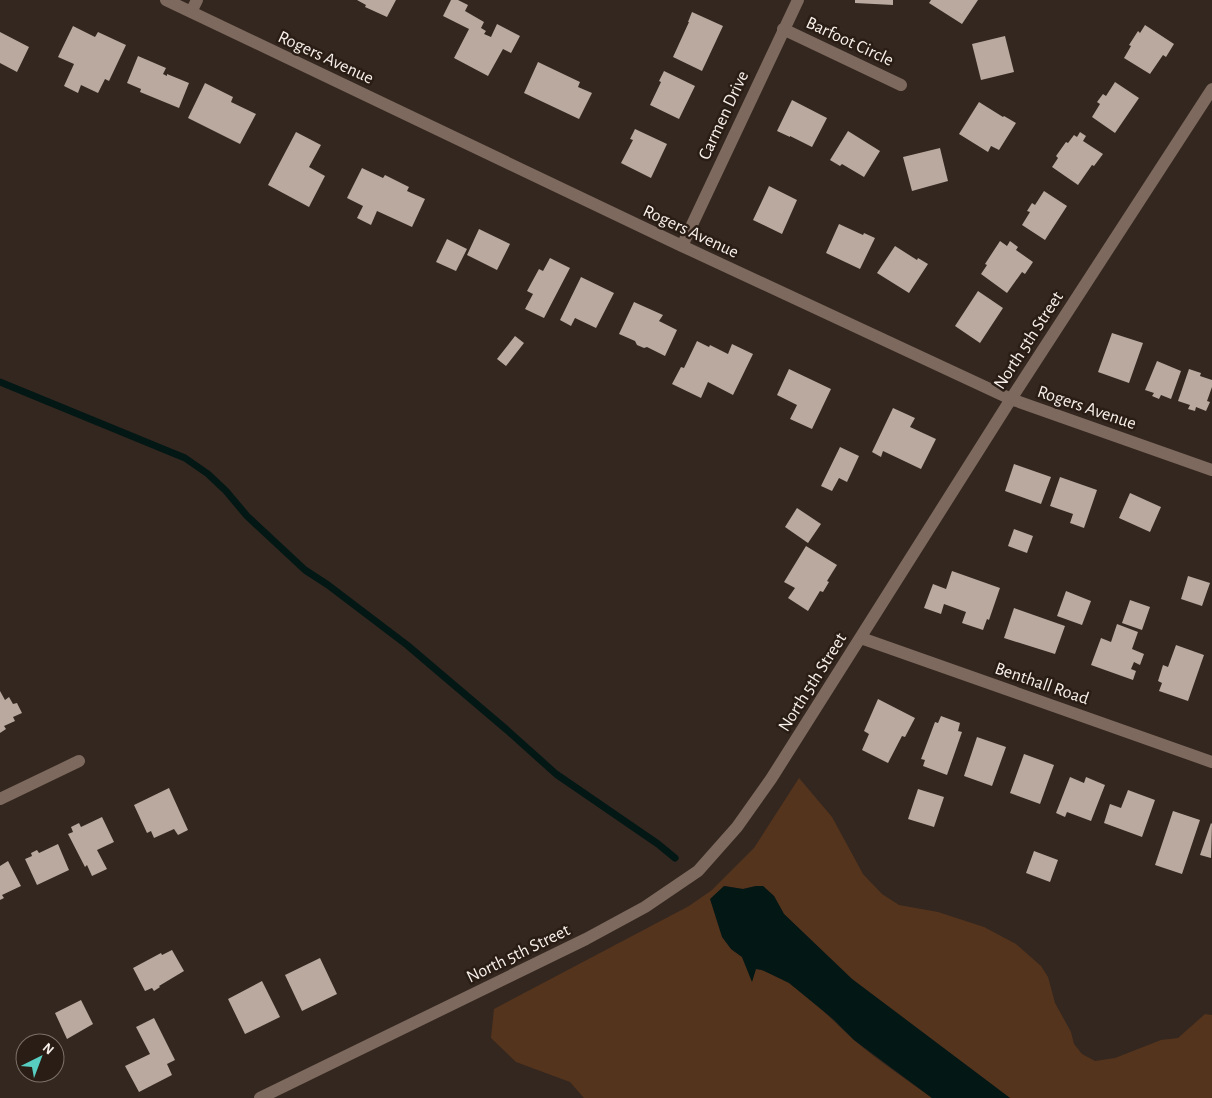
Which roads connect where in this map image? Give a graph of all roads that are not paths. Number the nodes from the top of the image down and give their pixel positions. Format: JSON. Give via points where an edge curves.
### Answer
{"nodes":[{"id":1,"x":166,"y":0,"type":"edge"},
{"id":2,"x":197,"y":0,"type":"edge"},
{"id":3,"x":798,"y":0,"type":"edge"},
{"id":4,"x":191,"y":12,"type":"junction"},
{"id":5,"x":783,"y":29,"type":"junction"},
{"id":6,"x":901,"y":85,"type":"dead end"},
{"id":7,"x":1212,"y":90,"type":"edge"},
{"id":8,"x":682,"y":246,"type":"junction"},
{"id":9,"x":1011,"y":399,"type":"junction"},
{"id":10,"x":1212,"y":470,"type":"edge"},
{"id":11,"x":861,"y":638,"type":"junction"},
{"id":12,"x":80,"y":761,"type":"dead end"},
{"id":13,"x":1212,"y":762,"type":"edge"},
{"id":14,"x":0,"y":799,"type":"edge"},
{"id":15,"x":260,"y":1098,"type":"edge"}],
"edges":[{"from":1,"to":4,"type":"street","name":"Rogers Avenue"},
{"from":2,"to":4,"type":"street"},
{"from":3,"to":5,"type":"street","name":"Carmen Drive"},
{"from":4,"to":8,"type":"street","name":"Rogers Avenue"},
{"from":5,"to":6,"type":"street","name":"Barfoot Circle"},
{"from":5,"to":8,"type":"street","name":"Carmen Drive"},
{"from":7,"to":9,"type":"street","name":"North 5th Street"},
{"from":8,"to":9,"type":"street","name":"Rogers Avenue"},
{"from":9,"to":10,"type":"street","name":"Rogers Avenue"},
{"from":9,"to":11,"type":"street","name":"North 5th Street"},
{"from":11,"to":13,"type":"street","name":"Benthall Road"},
{"from":11,"to":15,"type":"street","name":"North 5th Street","via":[[771,779],[737,827],[698,871],[645,907],[586,940]]},
{"from":12,"to":14,"type":"street"}]}
